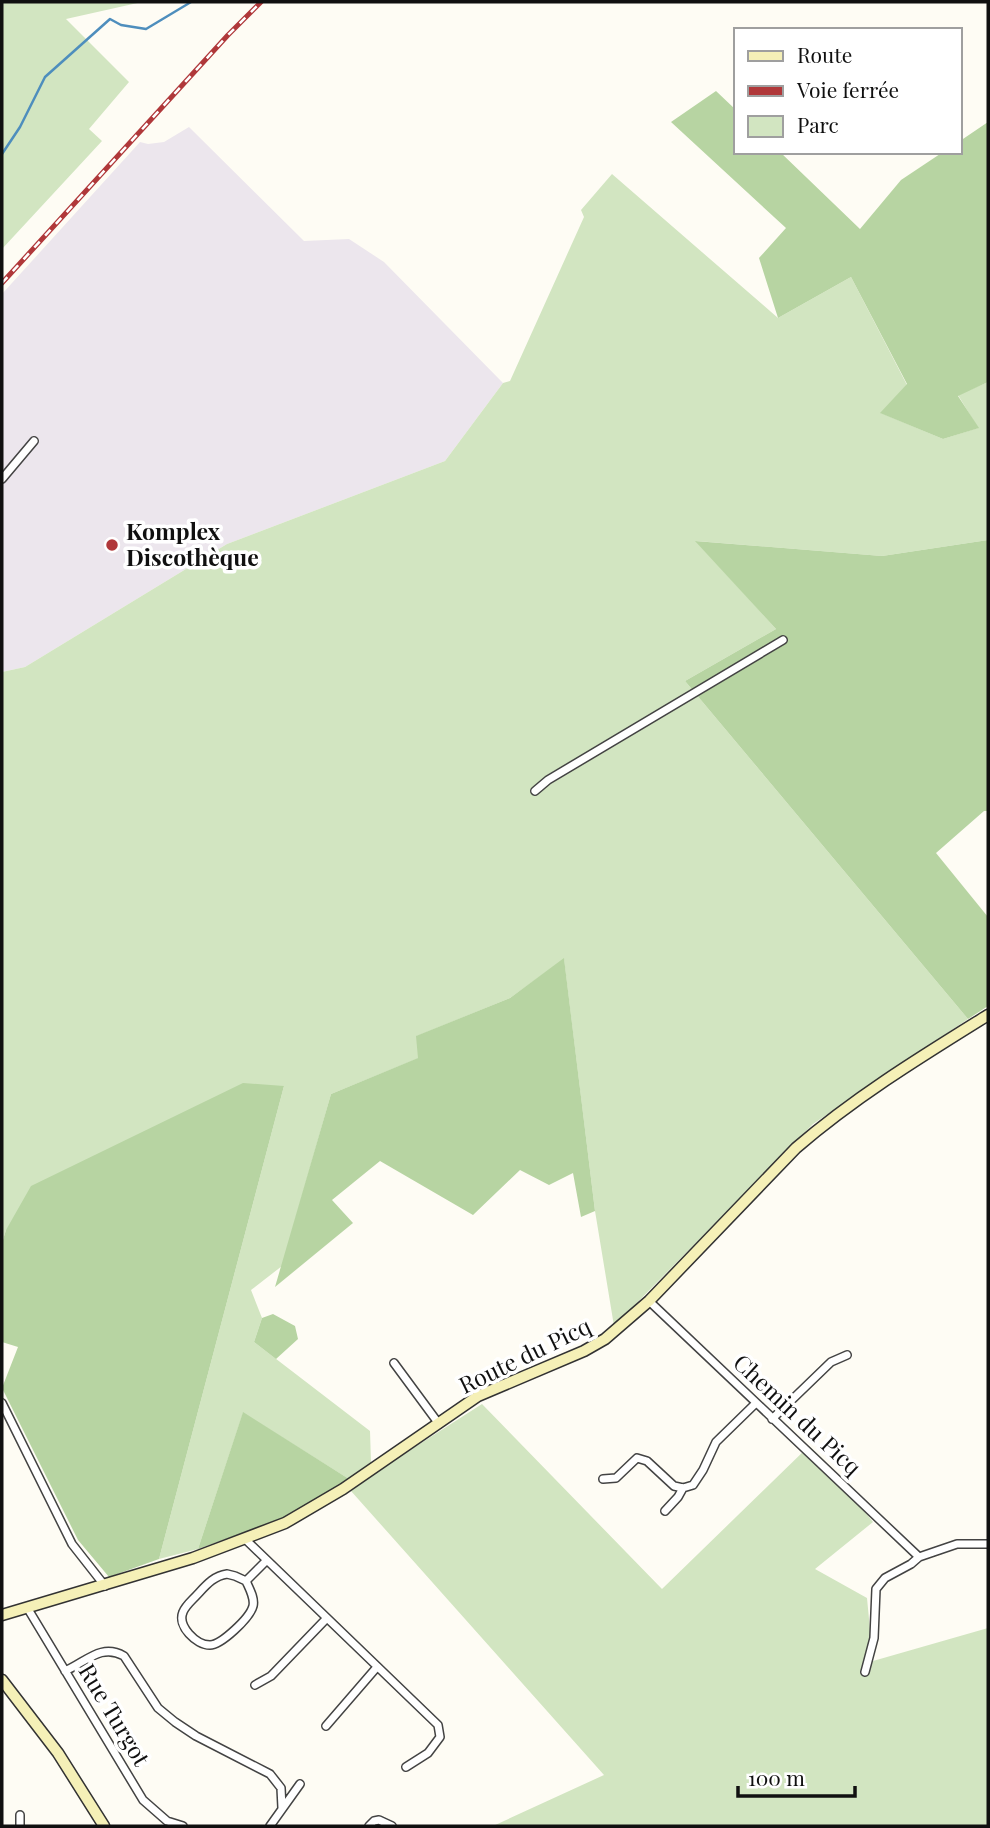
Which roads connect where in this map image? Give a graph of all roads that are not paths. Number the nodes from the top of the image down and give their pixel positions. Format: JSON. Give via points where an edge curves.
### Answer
{"nodes":[{"id":1,"x":34,"y":441,"type":"dead end"},
{"id":2,"x":2,"y":479,"type":"edge"},
{"id":3,"x":783,"y":640,"type":"dead end"},
{"id":4,"x":535,"y":790,"type":"dead end"},
{"id":5,"x":988,"y":1015,"type":"edge"},
{"id":6,"x":649,"y":1301,"type":"junction"},
{"id":7,"x":847,"y":1354,"type":"dead end"},
{"id":8,"x":394,"y":1363,"type":"dead end"},
{"id":9,"x":2,"y":1403,"type":"edge"},
{"id":10,"x":756,"y":1403,"type":"junction"},
{"id":11,"x":772,"y":1419,"type":"junction"},
{"id":12,"x":439,"y":1424,"type":"junction"},
{"id":13,"x":603,"y":1479,"type":"dead end"},
{"id":14,"x":684,"y":1488,"type":"junction"},
{"id":15,"x":665,"y":1511,"type":"dead end"},
{"id":16,"x":244,"y":1538,"type":"junction"},
{"id":17,"x":988,"y":1544,"type":"edge"},
{"id":18,"x":919,"y":1557,"type":"junction"},
{"id":19,"x":266,"y":1561,"type":"junction"},
{"id":20,"x":246,"y":1581,"type":"junction"},
{"id":21,"x":105,"y":1586,"type":"junction"},
{"id":22,"x":28,"y":1609,"type":"junction"},
{"id":23,"x":4,"y":1617,"type":"edge"},
{"id":24,"x":326,"y":1619,"type":"junction"},
{"id":25,"x":377,"y":1667,"type":"junction"},
{"id":26,"x":65,"y":1671,"type":"junction"},
{"id":27,"x":865,"y":1672,"type":"dead end"},
{"id":28,"x":2,"y":1674,"type":"edge"},
{"id":29,"x":4,"y":1682,"type":"edge"},
{"id":30,"x":256,"y":1685,"type":"dead end"},
{"id":31,"x":326,"y":1726,"type":"dead end"},
{"id":32,"x":406,"y":1767,"type":"dead end"},
{"id":33,"x":300,"y":1784,"type":"dead end"},
{"id":34,"x":282,"y":1808,"type":"junction"},
{"id":35,"x":20,"y":1815,"type":"dead end"},
{"id":36,"x":20,"y":1826,"type":"edge"},
{"id":37,"x":104,"y":1826,"type":"edge"},
{"id":38,"x":183,"y":1826,"type":"edge"},
{"id":39,"x":270,"y":1826,"type":"edge"},
{"id":40,"x":369,"y":1826,"type":"edge"},
{"id":41,"x":393,"y":1826,"type":"edge"}],
"edges":[{"from":1,"to":2,"type":"street"},
{"from":3,"to":4,"type":"street"},
{"from":5,"to":6,"type":"street","name":"Route du Picq","via":[[900,1070],[796,1148]]},
{"from":6,"to":10,"type":"street","name":"Chemin du Picq"},
{"from":6,"to":12,"type":"street","name":"Route du Picq","via":[[596,1344],[478,1396]]},
{"from":7,"to":11,"type":"street","via":[[831,1362]]},
{"from":8,"to":12,"type":"street"},
{"from":9,"to":21,"type":"street","via":[[72,1544]]},
{"from":10,"to":11,"type":"street","name":"Chemin du Picq"},
{"from":10,"to":14,"type":"street","via":[[716,1442],[703,1471],[693,1485]]},
{"from":11,"to":18,"type":"street","name":"Chemin du Picq"},
{"from":12,"to":16,"type":"street","name":"Route du Picq","via":[[344,1489],[285,1523]]},
{"from":13,"to":14,"type":"street","via":[[616,1478],[637,1458],[647,1461],[674,1486]]},
{"from":14,"to":15,"type":"street"},
{"from":16,"to":19,"type":"street"},
{"from":16,"to":21,"type":"street","name":"Route du Picq"},
{"from":17,"to":18,"type":"street","via":[[957,1544]]},
{"from":18,"to":27,"type":"street","via":[[876,1589],[874,1638]]},
{"from":19,"to":20,"type":"street"},
{"from":19,"to":24,"type":"street"},
{"from":20,"to":20,"type":"street","via":[[220,1575],[188,1605],[182,1621],[194,1639],[203,1644],[220,1643],[250,1613],[253,1598]]},
{"from":21,"to":22,"type":"street","name":"Route du Picq"},
{"from":22,"to":23,"type":"street","name":"Route du Picq"},
{"from":22,"to":26,"type":"street","name":"Rue Turgot"},
{"from":24,"to":25,"type":"street"},
{"from":24,"to":30,"type":"street","via":[[271,1676]]},
{"from":25,"to":31,"type":"street"},
{"from":25,"to":32,"type":"street","via":[[438,1725],[440,1737],[428,1753]]},
{"from":26,"to":34,"type":"street","via":[[104,1650],[124,1656],[158,1708],[175,1722],[270,1774],[281,1788]]},
{"from":26,"to":38,"type":"street","name":"Rue Turgot","via":[[143,1800],[167,1821]]},
{"from":28,"to":29,"type":"street"},
{"from":29,"to":37,"type":"street","via":[[58,1753]]},
{"from":33,"to":34,"type":"street"},
{"from":34,"to":39,"type":"street"},
{"from":35,"to":36,"type":"street"},
{"from":40,"to":41,"type":"street","via":[[379,1820]]}]}
